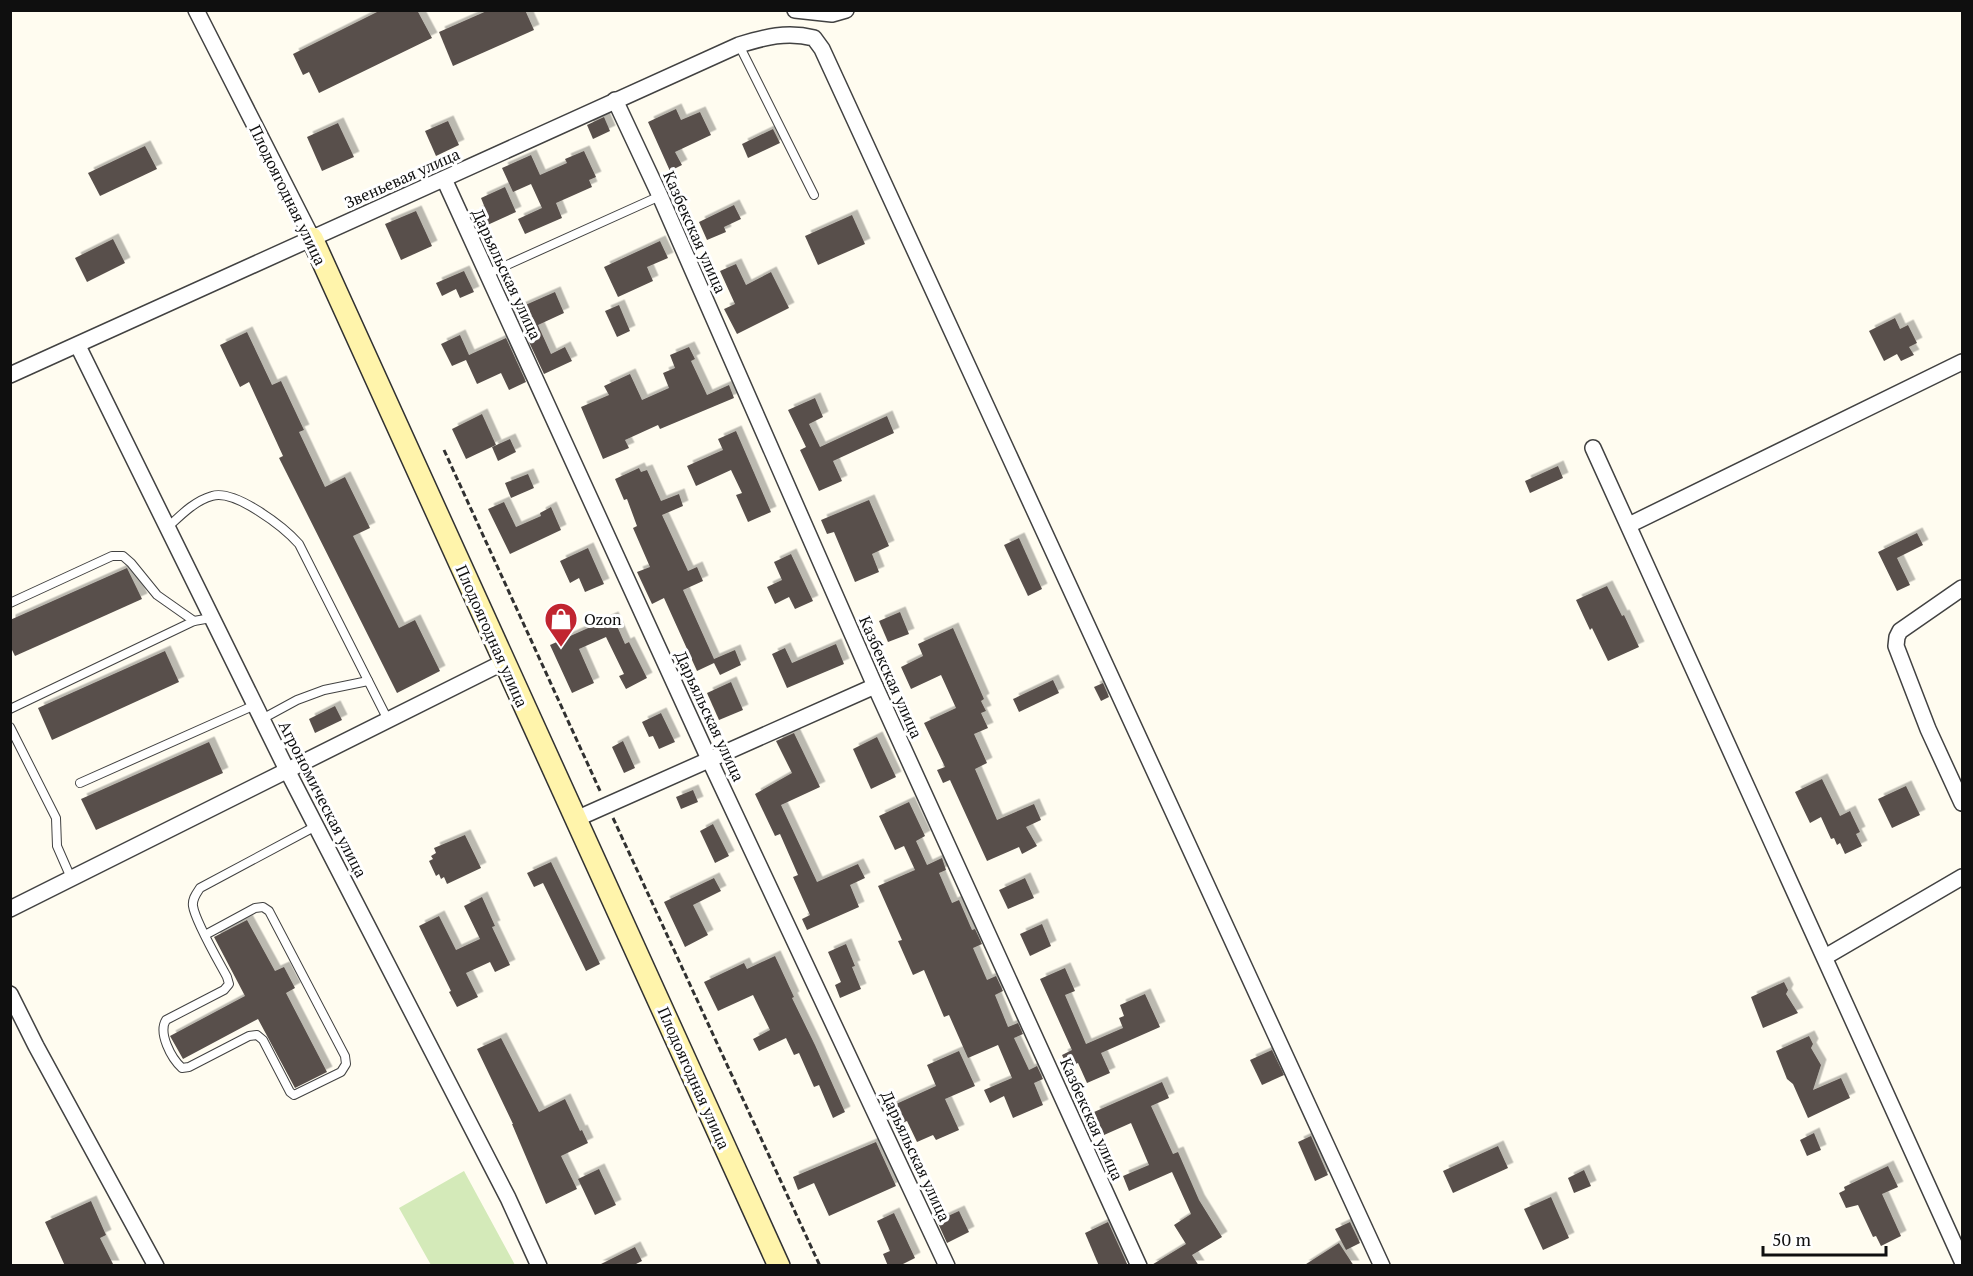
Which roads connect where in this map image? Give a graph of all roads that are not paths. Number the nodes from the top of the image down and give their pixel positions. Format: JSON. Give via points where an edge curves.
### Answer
{"nodes":[{"id":1,"x":196,"y":10,"type":"edge"},
{"id":2,"x":795,"y":10,"type":"edge"},
{"id":3,"x":846,"y":10,"type":"edge"},
{"id":4,"x":740,"y":45,"type":"junction"},
{"id":5,"x":615,"y":100,"type":"junction"},
{"id":6,"x":444,"y":179,"type":"junction"},
{"id":7,"x":814,"y":195,"type":"dead end"},
{"id":8,"x":660,"y":196,"type":"junction"},
{"id":9,"x":312,"y":238,"type":"junction"},
{"id":10,"x":488,"y":274,"type":"junction"},
{"id":11,"x":78,"y":346,"type":"junction"},
{"id":12,"x":1962,"y":362,"type":"edge"},
{"id":13,"x":10,"y":375,"type":"edge"},
{"id":14,"x":1593,"y":448,"type":"dead end"},
{"id":15,"x":1629,"y":525,"type":"junction"},
{"id":16,"x":167,"y":529,"type":"junction"},
{"id":17,"x":1962,"y":588,"type":"edge"},
{"id":18,"x":10,"y":603,"type":"edge"},
{"id":19,"x":211,"y":618,"type":"junction"},
{"id":20,"x":194,"y":621,"type":"junction"},
{"id":21,"x":504,"y":662,"type":"junction"},
{"id":22,"x":368,"y":681,"type":"junction"},
{"id":23,"x":875,"y":686,"type":"junction"},
{"id":24,"x":10,"y":709,"type":"edge"},
{"id":25,"x":258,"y":712,"type":"junction"},
{"id":26,"x":388,"y":720,"type":"junction"},
{"id":27,"x":10,"y":727,"type":"edge"},
{"id":28,"x":710,"y":759,"type":"junction"},
{"id":29,"x":287,"y":770,"type":"junction"},
{"id":30,"x":80,"y":783,"type":"dead end"},
{"id":31,"x":1962,"y":803,"type":"edge"},
{"id":32,"x":576,"y":819,"type":"junction"},
{"id":33,"x":316,"y":826,"type":"junction"},
{"id":34,"x":1962,"y":877,"type":"edge"},
{"id":35,"x":71,"y":878,"type":"junction"},
{"id":36,"x":10,"y":909,"type":"edge"},
{"id":37,"x":206,"y":935,"type":"junction"},
{"id":38,"x":1825,"y":957,"type":"junction"},
{"id":39,"x":10,"y":994,"type":"edge"},
{"id":40,"x":1962,"y":1261,"type":"edge"},
{"id":41,"x":156,"y":1266,"type":"edge"},
{"id":42,"x":539,"y":1266,"type":"edge"},
{"id":43,"x":779,"y":1266,"type":"edge"},
{"id":44,"x":947,"y":1266,"type":"edge"},
{"id":45,"x":1139,"y":1266,"type":"edge"},
{"id":46,"x":1382,"y":1266,"type":"edge"}],
"edges":[{"from":1,"to":9,"type":"street","name":"Плодоягодная улица"},
{"from":2,"to":3,"type":"street","via":[[832,14]]},
{"from":4,"to":5,"type":"street","name":"Звеньевая улица"},
{"from":4,"to":7,"type":"lane"},
{"from":4,"to":46,"type":"street","name":"Звеньевая улица","via":[[790,34],[814,38],[822,49]]},
{"from":5,"to":6,"type":"street","name":"Звеньевая улица"},
{"from":5,"to":8,"type":"street","name":"Казбекская улица"},
{"from":6,"to":9,"type":"street","name":"Звеньевая улица"},
{"from":6,"to":10,"type":"street","name":"Дарьяльская улица"},
{"from":8,"to":10,"type":"lane"},
{"from":8,"to":23,"type":"street","name":"Казбекская улица"},
{"from":9,"to":11,"type":"street","name":"Звеньевая улица"},
{"from":9,"to":21,"type":"street","name":"Плодоягодная улица"},
{"from":10,"to":28,"type":"street","name":"Дарьяльская улица"},
{"from":11,"to":13,"type":"street","name":"Звеньевая улица"},
{"from":11,"to":16,"type":"street","name":"Агрономическая улица"},
{"from":12,"to":15,"type":"street"},
{"from":14,"to":15,"type":"street"},
{"from":15,"to":38,"type":"street"},
{"from":16,"to":19,"type":"street","name":"Агрономическая улица"},
{"from":16,"to":22,"type":"lane","via":[[198,502],[213,495],[235,499],[278,524],[299,544]]},
{"from":17,"to":31,"type":"street","via":[[1900,631],[1896,646]]},
{"from":18,"to":20,"type":"lane","via":[[112,556],[123,556],[157,595]]},
{"from":19,"to":20,"type":"lane"},
{"from":19,"to":25,"type":"street","name":"Агрономическая улица"},
{"from":20,"to":24,"type":"lane"},
{"from":21,"to":26,"type":"street"},
{"from":21,"to":32,"type":"street","name":"Плодоягодная улица"},
{"from":22,"to":25,"type":"lane","via":[[324,690]]},
{"from":22,"to":26,"type":"lane"},
{"from":23,"to":28,"type":"street"},
{"from":23,"to":45,"type":"street","name":"Казбекская улица"},
{"from":25,"to":29,"type":"street","name":"Агрономическая улица"},
{"from":25,"to":30,"type":"lane"},
{"from":26,"to":29,"type":"street"},
{"from":27,"to":35,"type":"lane","via":[[56,818],[57,846]]},
{"from":28,"to":32,"type":"street"},
{"from":28,"to":44,"type":"street","name":"Дарьяльская улица"},
{"from":29,"to":33,"type":"street","name":"Агрономическая улица"},
{"from":29,"to":35,"type":"street"},
{"from":32,"to":43,"type":"street","name":"Плодоягодная улица"},
{"from":33,"to":37,"type":"lane","via":[[200,888],[193,907]]},
{"from":33,"to":42,"type":"street","name":"Агрономическая улица","via":[[503,1187]]},
{"from":34,"to":38,"type":"street"},
{"from":35,"to":36,"type":"street"},
{"from":37,"to":37,"type":"lane","via":[[229,984],[166,1020],[163,1035],[178,1064],[189,1067],[257,1035],[294,1095],[341,1072],[345,1056],[269,911],[255,908]]},
{"from":38,"to":40,"type":"street"},
{"from":39,"to":41,"type":"street"}]}
